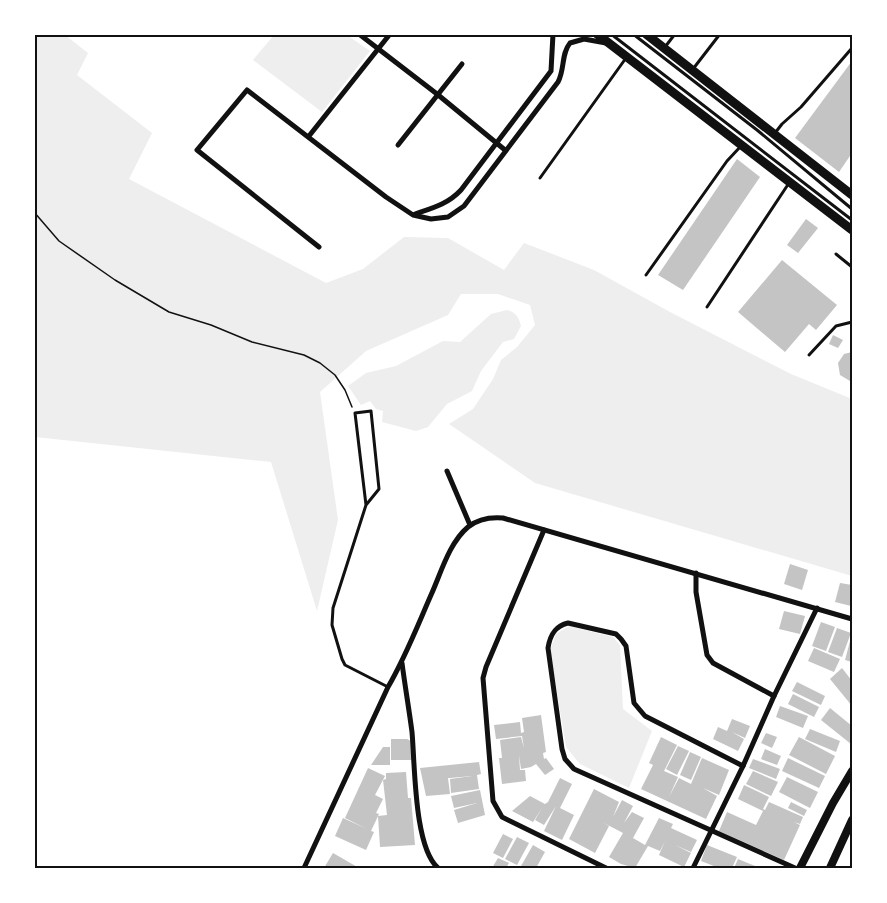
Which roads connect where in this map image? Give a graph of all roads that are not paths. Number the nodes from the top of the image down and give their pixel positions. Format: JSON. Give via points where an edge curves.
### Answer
{"nodes":[{"id":1,"x":359,"y":34,"type":"edge"},
{"id":2,"x":390,"y":34,"type":"edge"},
{"id":3,"x":553,"y":34,"type":"edge"},
{"id":4,"x":597,"y":34,"type":"edge"},
{"id":5,"x":633,"y":34,"type":"edge"},
{"id":6,"x":646,"y":34,"type":"edge"},
{"id":7,"x":675,"y":34,"type":"edge"},
{"id":8,"x":720,"y":34,"type":"edge"},
{"id":9,"x":610,"y":39,"type":"edge"},
{"id":10,"x":664,"y":48,"type":"junction"},
{"id":11,"x":852,"y":48,"type":"edge"},
{"id":12,"x":378,"y":49,"type":"junction"},
{"id":13,"x":627,"y":57,"type":"junction"},
{"id":14,"x":462,"y":64,"type":"dead end"},
{"id":15,"x":692,"y":70,"type":"junction"},
{"id":16,"x":437,"y":94,"type":"junction"},
{"id":17,"x":774,"y":134,"type":"junction"},
{"id":18,"x":309,"y":136,"type":"junction"},
{"id":19,"x":496,"y":142,"type":"junction"},
{"id":20,"x":742,"y":144,"type":"junction"},
{"id":21,"x":398,"y":145,"type":"dead end"},
{"id":22,"x":505,"y":150,"type":"junction"},
{"id":23,"x":540,"y":178,"type":"dead end"},
{"id":24,"x":790,"y":182,"type":"junction"},
{"id":25,"x":852,"y":195,"type":"edge"},
{"id":26,"x":852,"y":209,"type":"edge"},
{"id":27,"x":413,"y":214,"type":"junction"},
{"id":28,"x":852,"y":220,"type":"edge"},
{"id":29,"x":852,"y":230,"type":"edge"},
{"id":30,"x":319,"y":247,"type":"dead end"},
{"id":31,"x":836,"y":254,"type":"dead end"},
{"id":32,"x":852,"y":267,"type":"edge"},
{"id":33,"x":646,"y":275,"type":"dead end"},
{"id":34,"x":707,"y":307,"type":"dead end"},
{"id":35,"x":852,"y":322,"type":"edge"},
{"id":36,"x":809,"y":355,"type":"dead end"},
{"id":37,"x":447,"y":471,"type":"dead end"},
{"id":38,"x":366,"y":505,"type":"junction"},
{"id":39,"x":470,"y":525,"type":"junction"},
{"id":40,"x":544,"y":530,"type":"junction"},
{"id":41,"x":696,"y":573,"type":"junction"},
{"id":42,"x":817,"y":608,"type":"junction"},
{"id":43,"x":852,"y":620,"type":"edge"},
{"id":44,"x":402,"y":662,"type":"junction"},
{"id":45,"x":388,"y":687,"type":"junction"},
{"id":46,"x":774,"y":696,"type":"junction"},
{"id":47,"x":743,"y":766,"type":"junction"},
{"id":48,"x":852,"y":771,"type":"edge"},
{"id":49,"x":852,"y":820,"type":"edge"},
{"id":50,"x":711,"y":831,"type":"junction"},
{"id":51,"x":304,"y":868,"type":"edge"},
{"id":52,"x":438,"y":868,"type":"edge"},
{"id":53,"x":606,"y":868,"type":"edge"},
{"id":54,"x":693,"y":868,"type":"edge"},
{"id":55,"x":795,"y":868,"type":"edge"},
{"id":56,"x":800,"y":868,"type":"edge"},
{"id":57,"x":830,"y":868,"type":"edge"}],
"edges":[{"from":1,"to":12,"type":"street"},
{"from":2,"to":12,"type":"street"},
{"from":3,"to":19,"type":"street","via":[[551,71]]},
{"from":4,"to":9,"type":"main road"},
{"from":5,"to":26,"type":"lane"},
{"from":6,"to":10,"type":"main road"},
{"from":7,"to":10,"type":"lane"},
{"from":8,"to":15,"type":"lane"},
{"from":9,"to":13,"type":"main road"},
{"from":9,"to":22,"type":"street","via":[[570,43],[558,82]]},
{"from":9,"to":28,"type":"lane"},
{"from":10,"to":15,"type":"main road"},
{"from":11,"to":17,"type":"lane"},
{"from":12,"to":16,"type":"street"},
{"from":12,"to":18,"type":"street"},
{"from":13,"to":20,"type":"main road"},
{"from":13,"to":23,"type":"lane"},
{"from":14,"to":16,"type":"street"},
{"from":15,"to":17,"type":"main road"},
{"from":16,"to":19,"type":"street"},
{"from":16,"to":21,"type":"street"},
{"from":17,"to":25,"type":"main road"},
{"from":18,"to":27,"type":"street"},
{"from":18,"to":30,"type":"street","via":[[247,90],[197,150]]},
{"from":19,"to":22,"type":"street"},
{"from":19,"to":27,"type":"street","via":[[453,199]]},
{"from":20,"to":24,"type":"main road"},
{"from":20,"to":33,"type":"lane"},
{"from":22,"to":27,"type":"street","via":[[464,206],[448,217],[431,219]]},
{"from":24,"to":29,"type":"main road"},
{"from":24,"to":34,"type":"lane"},
{"from":31,"to":32,"type":"lane"},
{"from":35,"to":36,"type":"lane","via":[[836,326]]},
{"from":37,"to":39,"type":"street"},
{"from":38,"to":38,"type":"lane","via":[[355,413],[371,411],[380,489]]},
{"from":38,"to":45,"type":"lane","via":[[333,608],[332,625],[345,665]]},
{"from":39,"to":40,"type":"street","via":[[495,518]]},
{"from":39,"to":44,"type":"street","via":[[450,551]]},
{"from":40,"to":41,"type":"street"},
{"from":40,"to":53,"type":"street","via":[[483,678],[493,801],[502,817]]},
{"from":41,"to":42,"type":"street"},
{"from":41,"to":46,"type":"street","via":[[706,655],[713,663]]},
{"from":42,"to":43,"type":"street"},
{"from":42,"to":46,"type":"street"},
{"from":44,"to":45,"type":"street"},
{"from":44,"to":52,"type":"street","via":[[423,841]]},
{"from":45,"to":51,"type":"street"},
{"from":46,"to":47,"type":"street"},
{"from":47,"to":50,"type":"street"},
{"from":47,"to":50,"type":"street","via":[[638,710],[626,646],[616,634],[568,623],[553,632],[548,648],[565,759],[590,777]]},
{"from":48,"to":56,"type":"main road"},
{"from":49,"to":57,"type":"main road"},
{"from":50,"to":54,"type":"street"},
{"from":50,"to":55,"type":"street"}]}
